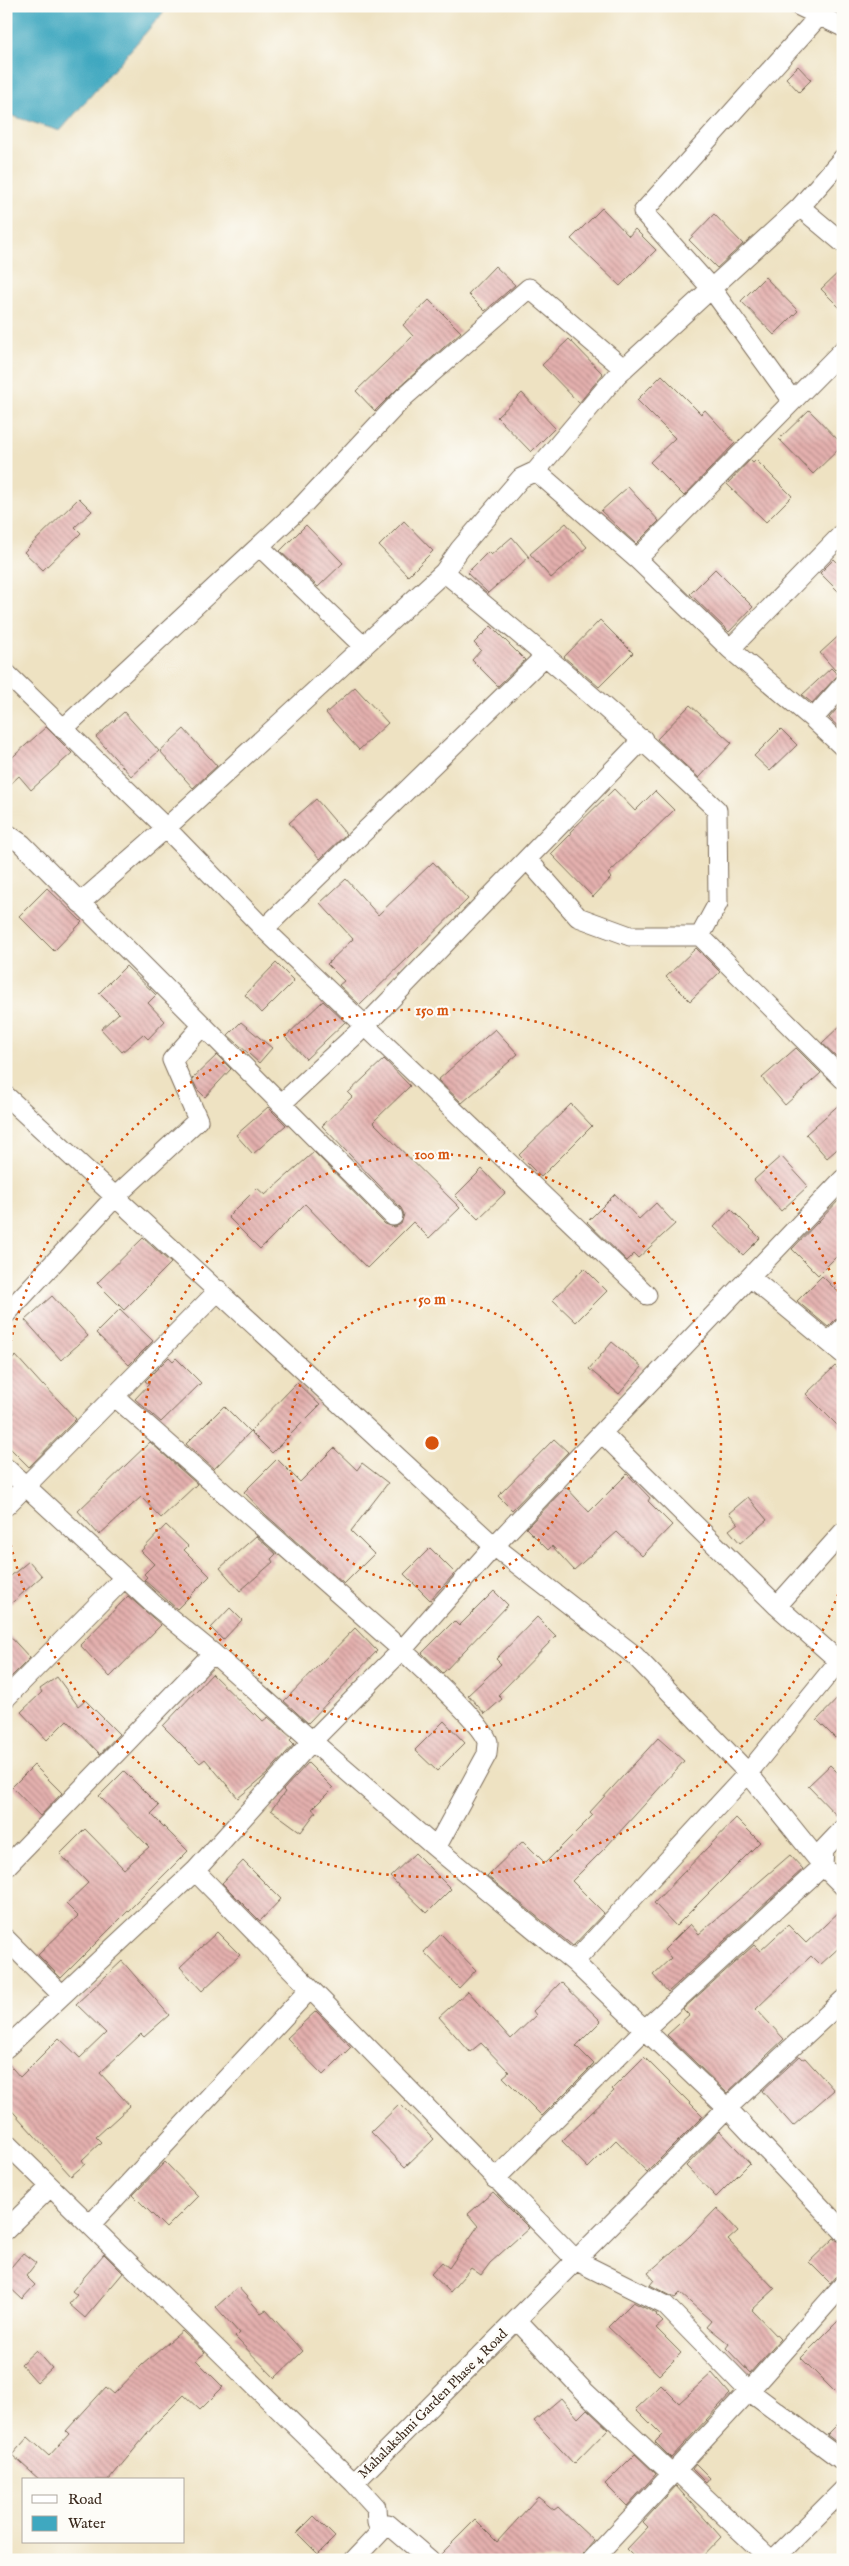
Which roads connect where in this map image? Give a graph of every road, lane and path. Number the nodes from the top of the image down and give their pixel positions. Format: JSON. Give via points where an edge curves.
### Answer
{"nodes":[{"id":1,"x":799,"y":6,"type":"edge"},
{"id":2,"x":819,"y":16,"type":"junction"},
{"id":3,"x":843,"y":27,"type":"edge"},
{"id":4,"x":843,"y":158,"type":"edge"},
{"id":5,"x":800,"y":206,"type":"junction"},
{"id":6,"x":843,"y":243,"type":"edge"},
{"id":7,"x":711,"y":288,"type":"junction"},
{"id":8,"x":843,"y":350,"type":"edge"},
{"id":9,"x":624,"y":369,"type":"junction"},
{"id":10,"x":792,"y":400,"type":"junction"},
{"id":11,"x":536,"y":472,"type":"junction"},
{"id":12,"x":843,"y":533,"type":"edge"},
{"id":13,"x":259,"y":546,"type":"junction"},
{"id":14,"x":636,"y":559,"type":"junction"},
{"id":15,"x":444,"y":572,"type":"junction"},
{"id":16,"x":362,"y":645,"type":"junction"},
{"id":17,"x":730,"y":649,"type":"junction"},
{"id":18,"x":546,"y":655,"type":"junction"},
{"id":19,"x":6,"y":673,"type":"edge"},
{"id":20,"x":843,"y":684,"type":"edge"},
{"id":21,"x":813,"y":719,"type":"junction"},
{"id":22,"x":63,"y":728,"type":"junction"},
{"id":23,"x":643,"y":739,"type":"junction"},
{"id":24,"x":843,"y":747,"type":"edge"},
{"id":25,"x":166,"y":828,"type":"junction"},
{"id":26,"x":8,"y":836,"type":"edge"},
{"id":27,"x":527,"y":859,"type":"junction"},
{"id":28,"x":80,"y":903,"type":"junction"},
{"id":29,"x":264,"y":929,"type":"junction"},
{"id":30,"x":700,"y":936,"type":"junction"},
{"id":31,"x":203,"y":1025,"type":"junction"},
{"id":32,"x":365,"y":1026,"type":"junction"},
{"id":33,"x":843,"y":1079,"type":"edge"},
{"id":34,"x":6,"y":1096,"type":"edge"},
{"id":35,"x":281,"y":1104,"type":"junction"},
{"id":36,"x":843,"y":1179,"type":"edge"},
{"id":37,"x":116,"y":1196,"type":"junction"},
{"id":38,"x":393,"y":1216,"type":"dead end"},
{"id":39,"x":750,"y":1277,"type":"junction"},
{"id":40,"x":219,"y":1290,"type":"junction"},
{"id":41,"x":647,"y":1295,"type":"dead end"},
{"id":42,"x":6,"y":1314,"type":"edge"},
{"id":43,"x":843,"y":1328,"type":"edge"},
{"id":44,"x":836,"y":1348,"type":"edge"},
{"id":45,"x":114,"y":1396,"type":"junction"},
{"id":46,"x":602,"y":1433,"type":"junction"},
{"id":47,"x":6,"y":1468,"type":"edge"},
{"id":48,"x":25,"y":1487,"type":"junction"},
{"id":49,"x":6,"y":1506,"type":"edge"},
{"id":50,"x":843,"y":1532,"type":"edge"},
{"id":51,"x":494,"y":1546,"type":"junction"},
{"id":52,"x":124,"y":1578,"type":"junction"},
{"id":53,"x":777,"y":1606,"type":"junction"},
{"id":54,"x":402,"y":1650,"type":"junction"},
{"id":55,"x":214,"y":1653,"type":"junction"},
{"id":56,"x":6,"y":1698,"type":"edge"},
{"id":57,"x":312,"y":1741,"type":"junction"},
{"id":58,"x":748,"y":1774,"type":"junction"},
{"id":59,"x":843,"y":1830,"type":"edge"},
{"id":60,"x":436,"y":1848,"type":"junction"},
{"id":61,"x":823,"y":1866,"type":"junction"},
{"id":62,"x":6,"y":1867,"type":"edge"},
{"id":63,"x":195,"y":1871,"type":"junction"},
{"id":64,"x":843,"y":1886,"type":"edge"},
{"id":65,"x":6,"y":1939,"type":"edge"},
{"id":66,"x":574,"y":1962,"type":"junction"},
{"id":67,"x":309,"y":1990,"type":"junction"},
{"id":68,"x":62,"y":1995,"type":"junction"},
{"id":69,"x":843,"y":2000,"type":"edge"},
{"id":70,"x":645,"y":2029,"type":"junction"},
{"id":71,"x":6,"y":2048,"type":"edge"},
{"id":72,"x":727,"y":2108,"type":"junction"},
{"id":73,"x":6,"y":2143,"type":"edge"},
{"id":74,"x":495,"y":2179,"type":"junction"},
{"id":75,"x":50,"y":2187,"type":"junction"},
{"id":76,"x":90,"y":2225,"type":"junction"},
{"id":77,"x":6,"y":2230,"type":"edge"},
{"id":78,"x":843,"y":2231,"type":"edge"},
{"id":79,"x":576,"y":2262,"type":"junction"},
{"id":80,"x":843,"y":2285,"type":"edge"},
{"id":81,"x":517,"y":2320,"type":"junction"},
{"id":82,"x":749,"y":2391,"type":"junction"},
{"id":83,"x":843,"y":2461,"type":"edge"},
{"id":84,"x":674,"y":2472,"type":"junction"},
{"id":85,"x":354,"y":2483,"type":"junction"},
{"id":86,"x":843,"y":2490,"type":"edge"},
{"id":87,"x":388,"y":2524,"type":"junction"},
{"id":88,"x":354,"y":2560,"type":"edge"},
{"id":89,"x":430,"y":2560,"type":"edge"},
{"id":90,"x":592,"y":2560,"type":"edge"},
{"id":91,"x":772,"y":2560,"type":"edge"}],
"edges":[{"from":1,"to":2,"type":"street"},
{"from":2,"to":3,"type":"street"},
{"from":2,"to":7,"type":"street","via":[[643,212]]},
{"from":4,"to":5,"type":"street"},
{"from":5,"to":6,"type":"street"},
{"from":5,"to":7,"type":"street"},
{"from":7,"to":9,"type":"street"},
{"from":7,"to":10,"type":"street"},
{"from":8,"to":10,"type":"street"},
{"from":9,"to":11,"type":"street"},
{"from":9,"to":13,"type":"street","via":[[529,288],[404,397],[300,508]]},
{"from":10,"to":14,"type":"street"},
{"from":11,"to":14,"type":"street"},
{"from":11,"to":15,"type":"street","via":[[521,478]]},
{"from":12,"to":17,"type":"street"},
{"from":13,"to":16,"type":"street"},
{"from":13,"to":22,"type":"street"},
{"from":14,"to":17,"type":"street"},
{"from":15,"to":16,"type":"street"},
{"from":15,"to":18,"type":"street"},
{"from":16,"to":25,"type":"street"},
{"from":17,"to":21,"type":"street"},
{"from":18,"to":23,"type":"street"},
{"from":18,"to":29,"type":"street"},
{"from":19,"to":22,"type":"street"},
{"from":20,"to":21,"type":"street"},
{"from":21,"to":24,"type":"street"},
{"from":22,"to":25,"type":"street"},
{"from":23,"to":27,"type":"street"},
{"from":23,"to":30,"type":"street","via":[[717,810],[718,903]]},
{"from":25,"to":28,"type":"street"},
{"from":25,"to":29,"type":"street"},
{"from":26,"to":28,"type":"street","via":[[22,844]]},
{"from":27,"to":30,"type":"street","via":[[578,917],[630,936]]},
{"from":27,"to":32,"type":"street"},
{"from":28,"to":31,"type":"street"},
{"from":29,"to":32,"type":"street"},
{"from":30,"to":33,"type":"street"},
{"from":31,"to":35,"type":"street"},
{"from":31,"to":37,"type":"street","via":[[172,1060],[198,1120]]},
{"from":32,"to":35,"type":"street"},
{"from":32,"to":41,"type":"street"},
{"from":34,"to":37,"type":"street"},
{"from":35,"to":38,"type":"street"},
{"from":36,"to":39,"type":"street"},
{"from":37,"to":40,"type":"street"},
{"from":37,"to":42,"type":"street"},
{"from":39,"to":44,"type":"street"},
{"from":39,"to":46,"type":"street"},
{"from":40,"to":45,"type":"street"},
{"from":40,"to":51,"type":"street"},
{"from":43,"to":44,"type":"street"},
{"from":45,"to":48,"type":"street"},
{"from":45,"to":54,"type":"street"},
{"from":46,"to":51,"type":"street"},
{"from":46,"to":53,"type":"street"},
{"from":47,"to":48,"type":"street"},
{"from":48,"to":49,"type":"street"},
{"from":48,"to":52,"type":"street"},
{"from":50,"to":53,"type":"street"},
{"from":51,"to":54,"type":"street"},
{"from":51,"to":58,"type":"street","via":[[634,1655]]},
{"from":52,"to":55,"type":"street"},
{"from":52,"to":56,"type":"street"},
{"from":53,"to":58,"type":"street","via":[[839,1661]]},
{"from":54,"to":57,"type":"street"},
{"from":54,"to":60,"type":"street","via":[[442,1687],[480,1728],[488,1742],[481,1769]]},
{"from":55,"to":57,"type":"street"},
{"from":55,"to":62,"type":"street"},
{"from":57,"to":60,"type":"street"},
{"from":57,"to":63,"type":"street"},
{"from":58,"to":61,"type":"street"},
{"from":58,"to":66,"type":"street"},
{"from":59,"to":61,"type":"street","via":[[824,1849]]},
{"from":60,"to":66,"type":"street"},
{"from":61,"to":64,"type":"street"},
{"from":61,"to":70,"type":"street"},
{"from":63,"to":67,"type":"street"},
{"from":63,"to":68,"type":"street"},
{"from":65,"to":68,"type":"street"},
{"from":66,"to":70,"type":"street"},
{"from":67,"to":74,"type":"street"},
{"from":67,"to":76,"type":"street"},
{"from":68,"to":71,"type":"street"},
{"from":69,"to":72,"type":"street","name":"Mahalakshmi Garden Phase 4 Road"},
{"from":70,"to":72,"type":"street"},
{"from":70,"to":74,"type":"street"},
{"from":72,"to":78,"type":"street"},
{"from":72,"to":79,"type":"street","name":"Mahalakshmi Garden Phase 4 Road"},
{"from":73,"to":75,"type":"street","name":"Mahalakshmi Garden Phase 4 Road"},
{"from":74,"to":79,"type":"street"},
{"from":75,"to":76,"type":"street","name":"Mahalakshmi Garden Phase 4 Road"},
{"from":75,"to":77,"type":"street"},
{"from":76,"to":85,"type":"street","name":"Mahalakshmi Garden Phase 4 Road"},
{"from":79,"to":81,"type":"street","name":"Mahalakshmi Garden Phase 4 Road"},
{"from":79,"to":82,"type":"street","via":[[665,2305]]},
{"from":80,"to":82,"type":"street"},
{"from":81,"to":84,"type":"street","via":[[586,2393]]},
{"from":81,"to":85,"type":"street","name":"Mahalakshmi Garden Phase 4 Road"},
{"from":82,"to":83,"type":"street"},
{"from":82,"to":84,"type":"street"},
{"from":84,"to":90,"type":"street"},
{"from":84,"to":91,"type":"street"},
{"from":85,"to":87,"type":"street","via":[[376,2508],[377,2523]]},
{"from":86,"to":91,"type":"street"},
{"from":87,"to":88,"type":"street"},
{"from":87,"to":89,"type":"street"}]}
